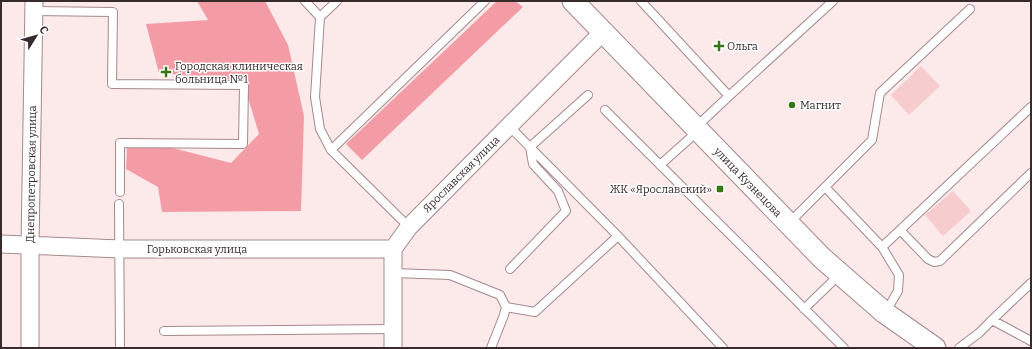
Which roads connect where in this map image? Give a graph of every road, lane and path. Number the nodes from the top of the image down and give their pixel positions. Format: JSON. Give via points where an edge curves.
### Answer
{"nodes":[{"id":1,"x":305,"y":1,"type":"edge"},
{"id":2,"x":337,"y":1,"type":"edge"},
{"id":3,"x":485,"y":1,"type":"edge"},
{"id":4,"x":573,"y":1,"type":"edge"},
{"id":5,"x":641,"y":1,"type":"edge"},
{"id":6,"x":833,"y":1,"type":"edge"},
{"id":7,"x":34,"y":6,"type":"edge"},
{"id":8,"x":970,"y":9,"type":"dead end"},
{"id":9,"x":320,"y":17,"type":"junction"},
{"id":10,"x":603,"y":32,"type":"junction"},
{"id":11,"x":588,"y":95,"type":"dead end"},
{"id":12,"x":728,"y":96,"type":"junction"},
{"id":13,"x":1031,"y":107,"type":"edge"},
{"id":14,"x":605,"y":110,"type":"dead end"},
{"id":15,"x":508,"y":126,"type":"junction"},
{"id":16,"x":697,"y":129,"type":"junction"},
{"id":17,"x":530,"y":147,"type":"junction"},
{"id":18,"x":331,"y":150,"type":"junction"},
{"id":19,"x":660,"y":165,"type":"junction"},
{"id":20,"x":1031,"y":174,"type":"edge"},
{"id":21,"x":825,"y":187,"type":"junction"},
{"id":22,"x":120,"y":192,"type":"dead end"},
{"id":23,"x":119,"y":204,"type":"dead end"},
{"id":24,"x":788,"y":224,"type":"junction"},
{"id":25,"x":409,"y":227,"type":"junction"},
{"id":26,"x":900,"y":230,"type":"junction"},
{"id":27,"x":618,"y":236,"type":"junction"},
{"id":28,"x":1,"y":244,"type":"edge"},
{"id":29,"x":30,"y":246,"type":"junction"},
{"id":30,"x":882,"y":247,"type":"junction"},
{"id":31,"x":120,"y":249,"type":"junction"},
{"id":32,"x":393,"y":249,"type":"junction"},
{"id":33,"x":510,"y":269,"type":"dead end"},
{"id":34,"x":393,"y":273,"type":"junction"},
{"id":35,"x":840,"y":274,"type":"junction"},
{"id":36,"x":1031,"y":283,"type":"edge"},
{"id":37,"x":506,"y":307,"type":"junction"},
{"id":38,"x":804,"y":309,"type":"junction"},
{"id":39,"x":885,"y":313,"type":"junction"},
{"id":40,"x":992,"y":320,"type":"junction"},
{"id":41,"x":393,"y":330,"type":"junction"},
{"id":42,"x":164,"y":331,"type":"dead end"},
{"id":43,"x":1031,"y":341,"type":"edge"},
{"id":44,"x":924,"y":342,"type":"edge"},
{"id":45,"x":30,"y":348,"type":"edge"},
{"id":46,"x":120,"y":348,"type":"edge"},
{"id":47,"x":393,"y":348,"type":"edge"},
{"id":48,"x":491,"y":348,"type":"edge"},
{"id":49,"x":723,"y":348,"type":"edge"},
{"id":50,"x":844,"y":348,"type":"edge"},
{"id":51,"x":959,"y":348,"type":"edge"}],
"edges":[{"from":1,"to":9,"type":"lane"},
{"from":2,"to":9,"type":"lane"},
{"from":3,"to":18,"type":"lane"},
{"from":4,"to":10,"type":"street","name":"улица Кузнецова"},
{"from":5,"to":12,"type":"lane"},
{"from":6,"to":12,"type":"lane"},
{"from":7,"to":22,"type":"lane","via":[[113,12],[112,84],[244,85],[244,144],[120,143]]},
{"from":7,"to":29,"type":"street","name":"Днепропетровская улица"},
{"from":8,"to":21,"type":"lane","via":[[880,93],[872,140]]},
{"from":9,"to":18,"type":"lane","via":[[315,98],[320,129]]},
{"from":10,"to":15,"type":"street","name":"Ярославская улица"},
{"from":10,"to":16,"type":"street","name":"улица Кузнецова"},
{"from":11,"to":17,"type":"lane"},
{"from":12,"to":16,"type":"lane"},
{"from":13,"to":26,"type":"lane"},
{"from":14,"to":19,"type":"lane"},
{"from":15,"to":17,"type":"lane"},
{"from":15,"to":25,"type":"street","name":"Ярославская улица"},
{"from":16,"to":19,"type":"lane"},
{"from":16,"to":24,"type":"street","name":"улица Кузнецова"},
{"from":17,"to":27,"type":"lane"},
{"from":17,"to":33,"type":"lane","via":[[533,164],[558,190],[566,211]]},
{"from":18,"to":25,"type":"lane"},
{"from":19,"to":38,"type":"lane"},
{"from":20,"to":26,"type":"lane","via":[[940,261],[928,259]]},
{"from":21,"to":24,"type":"lane"},
{"from":21,"to":30,"type":"lane"},
{"from":23,"to":31,"type":"lane"},
{"from":24,"to":35,"type":"street","name":"улица Кузнецова"},
{"from":25,"to":32,"type":"street","name":"Ярославская улица"},
{"from":26,"to":30,"type":"lane"},
{"from":27,"to":37,"type":"lane","via":[[535,312]]},
{"from":27,"to":49,"type":"lane"},
{"from":28,"to":29,"type":"street","name":"Горьковская улица"},
{"from":29,"to":31,"type":"street","name":"Горьковская улица"},
{"from":29,"to":45,"type":"street","name":"Днепропетровская улица"},
{"from":30,"to":39,"type":"lane","via":[[899,275],[898,291]]},
{"from":31,"to":32,"type":"street","name":"Горьковская улица"},
{"from":31,"to":46,"type":"lane"},
{"from":32,"to":34,"type":"street"},
{"from":34,"to":37,"type":"lane","via":[[450,275],[500,295]]},
{"from":34,"to":41,"type":"street"},
{"from":35,"to":38,"type":"lane"},
{"from":35,"to":39,"type":"street","name":"улица Кузнецова"},
{"from":36,"to":40,"type":"lane"},
{"from":37,"to":48,"type":"lane"},
{"from":38,"to":50,"type":"lane"},
{"from":39,"to":44,"type":"street","name":"улица Кузнецова"},
{"from":40,"to":43,"type":"lane"},
{"from":40,"to":51,"type":"lane"},
{"from":41,"to":42,"type":"lane"},
{"from":41,"to":47,"type":"street"}]}
